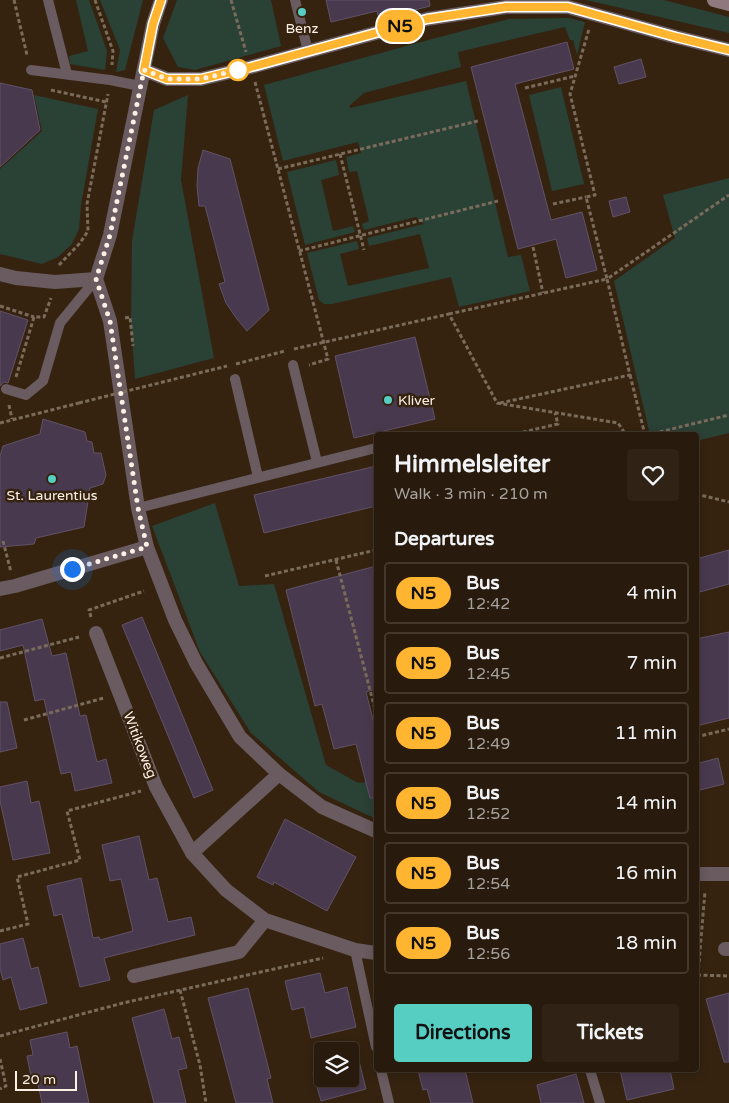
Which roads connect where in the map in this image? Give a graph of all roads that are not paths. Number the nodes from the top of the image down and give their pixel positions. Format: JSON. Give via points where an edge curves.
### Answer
{"nodes":[{"id":1,"x":48,"y":0,"type":"edge"},
{"id":2,"x":161,"y":0,"type":"edge"},
{"id":3,"x":295,"y":0,"type":"edge"},
{"id":4,"x":714,"y":0,"type":"edge"},
{"id":5,"x":729,"y":4,"type":"edge"},
{"id":6,"x":729,"y":50,"type":"edge"},
{"id":7,"x":308,"y":51,"type":"junction"},
{"id":8,"x":31,"y":70,"type":"road end"},
{"id":9,"x":144,"y":70,"type":"junction"},
{"id":10,"x":66,"y":74,"type":"junction"},
{"id":11,"x":140,"y":86,"type":"junction"},
{"id":12,"x":0,"y":274,"type":"edge"},
{"id":13,"x":96,"y":279,"type":"junction"},
{"id":14,"x":293,"y":365,"type":"dead end"},
{"id":15,"x":235,"y":379,"type":"dead end"},
{"id":16,"x":9,"y":390,"type":"road end"},
{"id":17,"x":374,"y":448,"type":"edge"},
{"id":18,"x":317,"y":462,"type":"junction"},
{"id":19,"x":258,"y":477,"type":"junction"},
{"id":20,"x":138,"y":508,"type":"junction"},
{"id":21,"x":147,"y":547,"type":"junction"},
{"id":22,"x":0,"y":589,"type":"edge"},
{"id":23,"x":96,"y":633,"type":"road end"},
{"id":24,"x":278,"y":774,"type":"junction"},
{"id":25,"x":374,"y":829,"type":"edge"},
{"id":26,"x":192,"y":853,"type":"junction"},
{"id":27,"x":701,"y":874,"type":"edge"},
{"id":28,"x":729,"y":874,"type":"edge"},
{"id":29,"x":265,"y":920,"type":"junction"},
{"id":30,"x":355,"y":950,"type":"junction"},
{"id":31,"x":374,"y":953,"type":"edge"},
{"id":32,"x":134,"y":976,"type":"dead end"},
{"id":33,"x":374,"y":1038,"type":"edge"},
{"id":34,"x":382,"y":1072,"type":"edge"},
{"id":35,"x":591,"y":1072,"type":"edge"},
{"id":36,"x":389,"y":1103,"type":"edge"},
{"id":37,"x":600,"y":1103,"type":"edge"}],
"edges":[{"from":1,"to":10,"type":"lane"},
{"from":2,"to":9,"type":"street"},
{"from":3,"to":7,"type":"lane"},
{"from":4,"to":5,"type":"main road"},
{"from":6,"to":7,"type":"street","via":[[568,7],[506,7],[427,19]]},
{"from":7,"to":9,"type":"street","via":[[201,79],[167,79]]},
{"from":8,"to":10,"type":"lane"},
{"from":9,"to":11,"type":"street"},
{"from":10,"to":11,"type":"lane"},
{"from":11,"to":13,"type":"street","via":[[110,235]]},
{"from":12,"to":13,"type":"street","via":[[55,282]]},
{"from":13,"to":16,"type":"lane","via":[[60,323],[43,381],[26,395]]},
{"from":13,"to":20,"type":"street","via":[[110,321]]},
{"from":14,"to":18,"type":"lane"},
{"from":15,"to":19,"type":"lane"},
{"from":17,"to":18,"type":"lane"},
{"from":18,"to":19,"type":"lane"},
{"from":19,"to":20,"type":"lane"},
{"from":20,"to":21,"type":"street"},
{"from":21,"to":22,"type":"street"},
{"from":21,"to":24,"type":"street","via":[[175,620],[196,663],[240,737]]},
{"from":23,"to":26,"type":"street","name":"Witikoweg","via":[[156,787]]},
{"from":24,"to":25,"type":"street","via":[[322,807]]},
{"from":24,"to":26,"type":"street"},
{"from":26,"to":29,"type":"street","name":"Witikoweg","via":[[226,890]]},
{"from":27,"to":28,"type":"street"},
{"from":29,"to":30,"type":"street","name":"Witikoweg"},
{"from":29,"to":32,"type":"street","via":[[239,952]]},
{"from":30,"to":31,"type":"street","name":"Witikoweg"},
{"from":30,"to":33,"type":"lane"},
{"from":34,"to":36,"type":"lane"},
{"from":35,"to":37,"type":"lane"}]}
